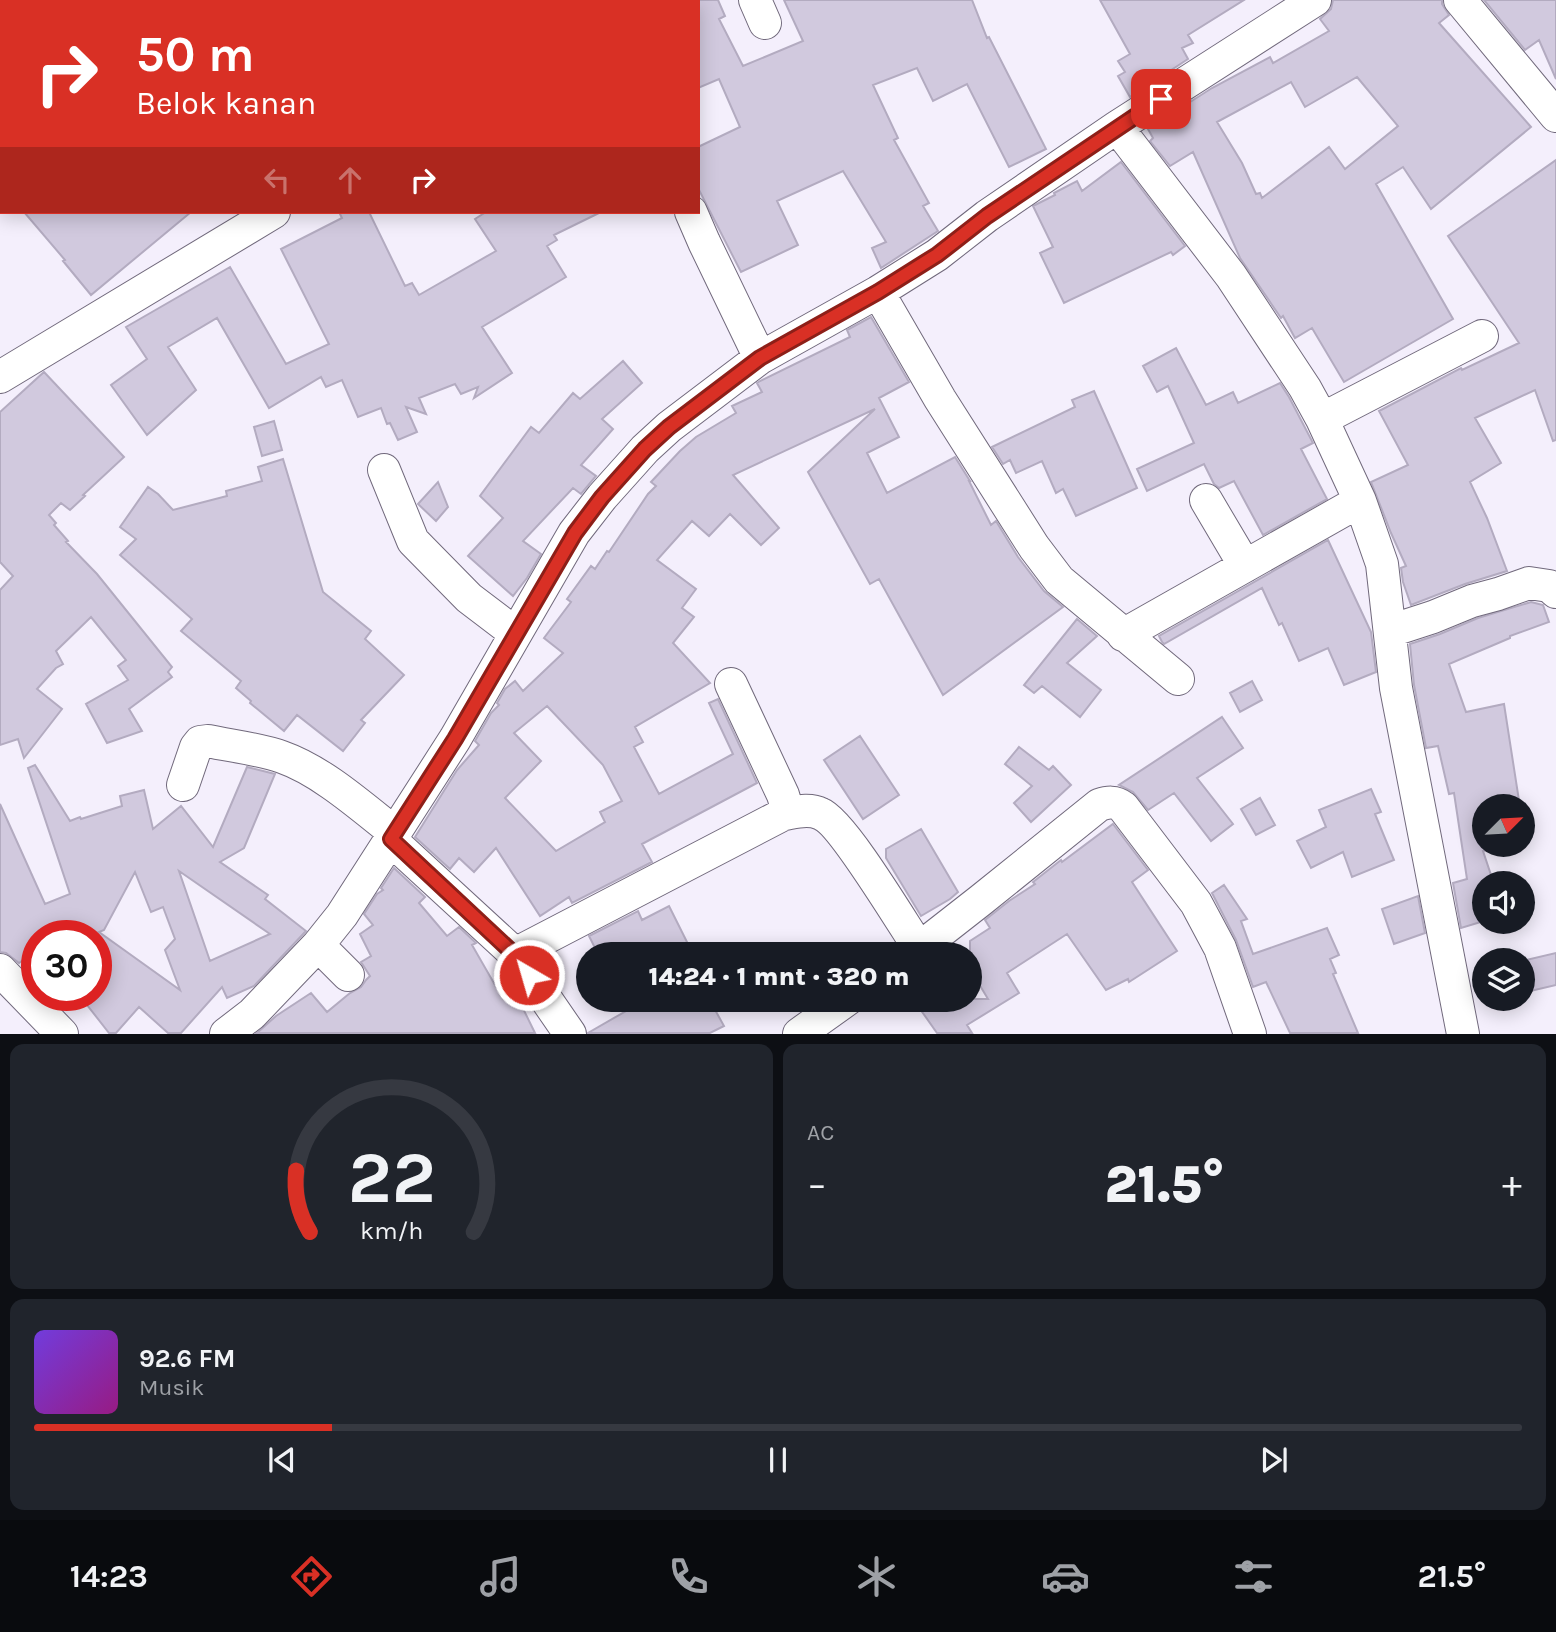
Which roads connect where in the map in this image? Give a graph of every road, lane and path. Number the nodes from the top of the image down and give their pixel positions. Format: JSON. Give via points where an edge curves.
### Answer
{"nodes":[{"id":1,"x":1315,"y":0,"type":"edge"},
{"id":2,"x":1460,"y":0,"type":"edge"},
{"id":3,"x":1556,"y":116,"type":"edge"},
{"id":4,"x":1117,"y":127,"type":"junction"},
{"id":5,"x":271,"y":214,"type":"edge"},
{"id":6,"x":692,"y":214,"type":"edge"},
{"id":7,"x":878,"y":292,"type":"junction"},
{"id":8,"x":1482,"y":336,"type":"dead end"},
{"id":9,"x":760,"y":358,"type":"junction"},
{"id":10,"x":0,"y":377,"type":"edge"},
{"id":11,"x":1322,"y":419,"type":"junction"},
{"id":12,"x":384,"y":470,"type":"dead end"},
{"id":13,"x":1206,"y":500,"type":"dead end"},
{"id":14,"x":1360,"y":501,"type":"junction"},
{"id":15,"x":1245,"y":566,"type":"junction"},
{"id":16,"x":1556,"y":592,"type":"edge"},
{"id":17,"x":1390,"y":631,"type":"junction"},
{"id":18,"x":515,"y":634,"type":"junction"},
{"id":19,"x":1123,"y":635,"type":"junction"},
{"id":20,"x":1178,"y":679,"type":"dead end"},
{"id":21,"x":731,"y":684,"type":"dead end"},
{"id":22,"x":184,"y":785,"type":"dead end"},
{"id":23,"x":784,"y":814,"type":"junction"},
{"id":24,"x":393,"y":836,"type":"junction"},
{"id":25,"x":910,"y":942,"type":"edge"},
{"id":26,"x":926,"y":942,"type":"edge"},
{"id":27,"x":318,"y":945,"type":"junction"},
{"id":28,"x":514,"y":954,"type":"junction"},
{"id":29,"x":0,"y":970,"type":"edge"},
{"id":30,"x":348,"y":975,"type":"dead end"},
{"id":31,"x":830,"y":1012,"type":"edge"},
{"id":32,"x":62,"y":1034,"type":"edge"},
{"id":33,"x":226,"y":1034,"type":"edge"},
{"id":34,"x":570,"y":1034,"type":"edge"},
{"id":35,"x":799,"y":1034,"type":"edge"},
{"id":36,"x":1250,"y":1034,"type":"edge"},
{"id":37,"x":1463,"y":1034,"type":"edge"}],
"edges":[{"from":1,"to":4,"type":"street"},
{"from":2,"to":3,"type":"street"},
{"from":4,"to":7,"type":"street"},
{"from":4,"to":11,"type":"street","via":[[1231,276]]},
{"from":5,"to":10,"type":"street"},
{"from":6,"to":9,"type":"street"},
{"from":7,"to":9,"type":"street"},
{"from":7,"to":19,"type":"street","via":[[1034,547],[1059,580]]},
{"from":8,"to":11,"type":"street"},
{"from":9,"to":18,"type":"street","via":[[669,427],[602,497]]},
{"from":11,"to":14,"type":"street"},
{"from":12,"to":18,"type":"street","via":[[413,541],[469,598]]},
{"from":13,"to":15,"type":"street"},
{"from":14,"to":15,"type":"street"},
{"from":14,"to":17,"type":"street","via":[[1382,564]]},
{"from":15,"to":19,"type":"street"},
{"from":16,"to":17,"type":"street","via":[[1529,583]]},
{"from":17,"to":37,"type":"street","via":[[1396,688]]},
{"from":18,"to":24,"type":"street"},
{"from":19,"to":20,"type":"street"},
{"from":21,"to":23,"type":"street","via":[[783,794]]},
{"from":22,"to":24,"type":"street","via":[[200,742],[265,752],[340,790]]},
{"from":23,"to":25,"type":"street","via":[[812,811],[832,822]]},
{"from":23,"to":28,"type":"street"},
{"from":24,"to":27,"type":"street"},
{"from":24,"to":28,"type":"street"},
{"from":26,"to":36,"type":"street","via":[[1099,805],[1119,804],[1196,903],[1220,948]]},
{"from":27,"to":30,"type":"street"},
{"from":27,"to":33,"type":"street","via":[[252,1014]]},
{"from":28,"to":34,"type":"street"},
{"from":29,"to":32,"type":"street"},
{"from":31,"to":35,"type":"street"}]}
